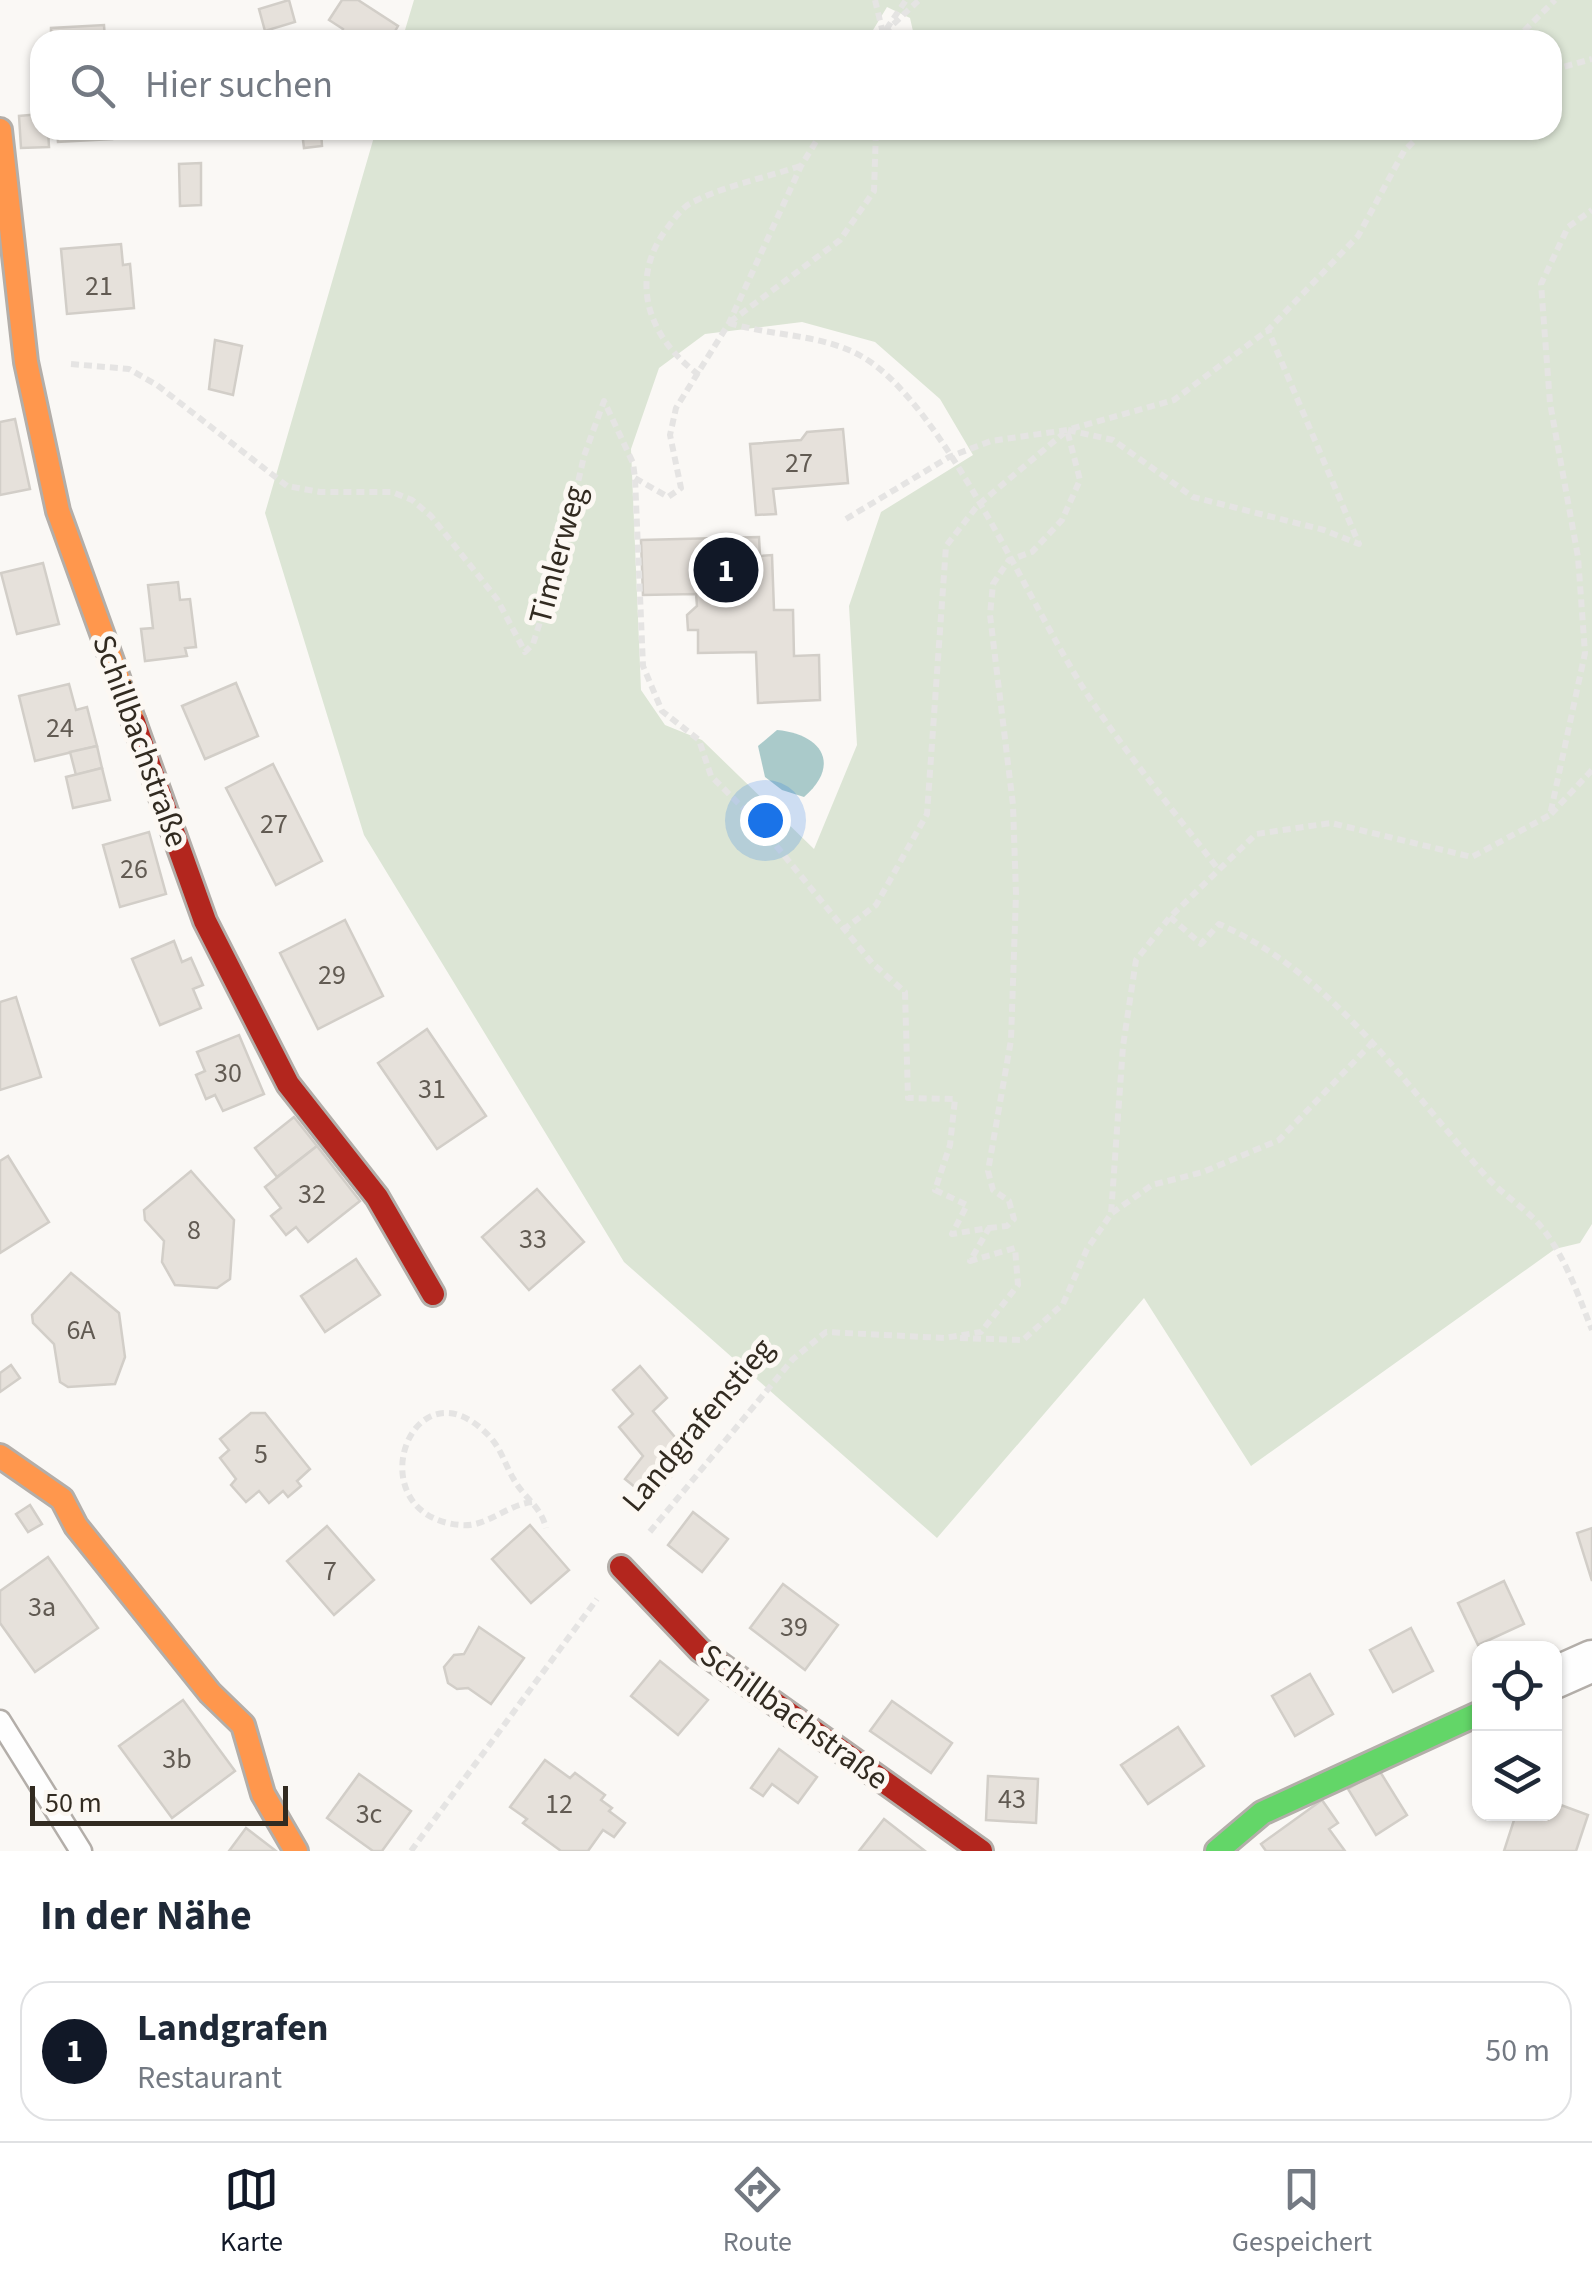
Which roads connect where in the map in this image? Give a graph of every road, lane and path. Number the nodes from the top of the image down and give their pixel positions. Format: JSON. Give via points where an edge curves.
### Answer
{"nodes":[{"id":1,"x":875,"y":0,"type":"edge"},
{"id":2,"x":906,"y":0,"type":"edge"},
{"id":3,"x":919,"y":0,"type":"edge"},
{"id":4,"x":1555,"y":0,"type":"edge"},
{"id":5,"x":881,"y":30,"type":"edge"},
{"id":6,"x":887,"y":30,"type":"edge"},
{"id":7,"x":890,"y":30,"type":"edge"},
{"id":8,"x":1525,"y":30,"type":"edge"},
{"id":9,"x":1592,"y":59,"type":"edge"},
{"id":10,"x":1562,"y":67,"type":"edge"},
{"id":11,"x":0,"y":130,"type":"edge"},
{"id":12,"x":817,"y":140,"type":"edge"},
{"id":13,"x":876,"y":140,"type":"edge"},
{"id":14,"x":1416,"y":140,"type":"edge"},
{"id":15,"x":801,"y":166,"type":"junction"},
{"id":16,"x":1592,"y":210,"type":"edge"},
{"id":17,"x":729,"y":323,"type":"junction"},
{"id":18,"x":1268,"y":330,"type":"junction"},
{"id":19,"x":26,"y":362,"type":"junction"},
{"id":20,"x":699,"y":375,"type":"junction"},
{"id":21,"x":1066,"y":430,"type":"junction"},
{"id":22,"x":949,"y":457,"type":"junction"},
{"id":23,"x":635,"y":478,"type":"junction"},
{"id":24,"x":978,"y":504,"type":"junction"},
{"id":25,"x":846,"y":519,"type":"dead end"},
{"id":26,"x":1009,"y":560,"type":"junction"},
{"id":27,"x":1592,"y":770,"type":"edge"},
{"id":28,"x":1550,"y":815,"type":"junction"},
{"id":29,"x":1218,"y":869,"type":"junction"},
{"id":30,"x":1170,"y":917,"type":"junction"},
{"id":31,"x":843,"y":930,"type":"junction"},
{"id":32,"x":1372,"y":1043,"type":"junction"},
{"id":33,"x":1110,"y":1214,"type":"junction"},
{"id":34,"x":988,"y":1228,"type":"junction"},
{"id":35,"x":433,"y":1294,"type":"dead end"},
{"id":36,"x":1592,"y":1330,"type":"edge"},
{"id":37,"x":944,"y":1338,"type":"junction"},
{"id":38,"x":0,"y":1456,"type":"edge"},
{"id":39,"x":532,"y":1502,"type":"junction"},
{"id":40,"x":546,"y":1528,"type":"dead end"},
{"id":41,"x":621,"y":1567,"type":"junction"},
{"id":42,"x":1592,"y":1661,"type":"edge"},
{"id":43,"x":1562,"y":1674,"type":"edge"},
{"id":44,"x":1472,"y":1717,"type":"edge"},
{"id":45,"x":0,"y":1721,"type":"edge"},
{"id":46,"x":81,"y":1851,"type":"edge"},
{"id":47,"x":296,"y":1851,"type":"edge"},
{"id":48,"x":411,"y":1851,"type":"edge"},
{"id":49,"x":980,"y":1851,"type":"edge"},
{"id":50,"x":1217,"y":1851,"type":"edge"}],
"edges":[{"from":1,"to":5,"type":"path"},
{"from":2,"to":6,"type":"path"},
{"from":3,"to":7,"type":"path"},
{"from":4,"to":8,"type":"path"},
{"from":9,"to":10,"type":"path"},
{"from":11,"to":19,"type":"street","name":"Schillbachstraße"},
{"from":12,"to":15,"type":"path"},
{"from":13,"to":17,"type":"path","via":[[874,191],[840,240]]},
{"from":14,"to":18,"type":"path","via":[[1358,236]]},
{"from":15,"to":17,"type":"path"},
{"from":15,"to":20,"type":"path","via":[[688,203],[651,252],[646,300],[654,328]]},
{"from":16,"to":28,"type":"path","via":[[1568,226],[1541,284],[1550,402],[1578,557],[1585,653]]},
{"from":17,"to":20,"type":"path"},
{"from":17,"to":22,"type":"path","via":[[861,356],[912,400]]},
{"from":18,"to":21,"type":"path","via":[[1174,400]]},
{"from":18,"to":21,"type":"path","via":[[1359,544],[1193,497],[1113,440]]},
{"from":19,"to":23,"type":"path","name":"Timlerweg","via":[[129,369],[287,486],[378,490],[412,500],[497,599],[525,652],[534,644],[556,571],[600,402],[607,404]]},
{"from":19,"to":35,"type":"street","name":"Schillbachstraße","via":[[58,511],[204,921],[288,1084],[377,1197]]},
{"from":20,"to":23,"type":"path","via":[[676,408],[670,436],[681,488],[668,497]]},
{"from":21,"to":22,"type":"path","via":[[990,441]]},
{"from":21,"to":24,"type":"path"},
{"from":21,"to":26,"type":"path","via":[[1080,480],[1062,520],[1032,552]]},
{"from":22,"to":24,"type":"path"},
{"from":22,"to":25,"type":"path"},
{"from":23,"to":31,"type":"path","via":[[643,666],[652,694],[662,711],[699,740],[711,776]]},
{"from":24,"to":26,"type":"path"},
{"from":24,"to":31,"type":"path","via":[[946,546],[928,814],[876,905]]},
{"from":26,"to":29,"type":"path","via":[[1094,706]]},
{"from":26,"to":34,"type":"path","via":[[992,584],[990,615],[1013,805],[1011,1040],[988,1171],[1014,1218]]},
{"from":27,"to":28,"type":"path"},
{"from":28,"to":29,"type":"path","via":[[1472,856],[1331,824],[1256,834]]},
{"from":29,"to":30,"type":"path"},
{"from":30,"to":32,"type":"path","via":[[1201,944],[1219,924],[1261,943],[1318,986]]},
{"from":30,"to":33,"type":"path","via":[[1136,960]]},
{"from":31,"to":34,"type":"path","via":[[905,992],[908,1098],[955,1100],[935,1190],[967,1205],[952,1234]]},
{"from":32,"to":33,"type":"path","via":[[1279,1140],[1204,1172],[1152,1185]]},
{"from":32,"to":36,"type":"path","via":[[1490,1181],[1546,1231]]},
{"from":33,"to":37,"type":"path","via":[[1063,1304],[1022,1340]]},
{"from":34,"to":37,"type":"path","name":"Landgrafenstieg","via":[[970,1261],[1015,1248],[1018,1285],[981,1332]]},
{"from":37,"to":41,"type":"path","name":"Landgrafenstieg","via":[[826,1332],[793,1358]]},
{"from":38,"to":47,"type":"street","via":[[62,1499],[76,1526],[243,1725],[263,1794]]},
{"from":39,"to":39,"type":"path","via":[[488,1436],[464,1419],[431,1418],[404,1443],[400,1464],[411,1495],[446,1522],[474,1524]]},
{"from":39,"to":40,"type":"path"},
{"from":41,"to":48,"type":"path","name":"Landgrafenstieg"},
{"from":41,"to":49,"type":"street","name":"Schillbachstraße","via":[[700,1650]]},
{"from":42,"to":43,"type":"street"},
{"from":44,"to":50,"type":"street","via":[[1262,1813]]},
{"from":45,"to":46,"type":"lane"}]}
